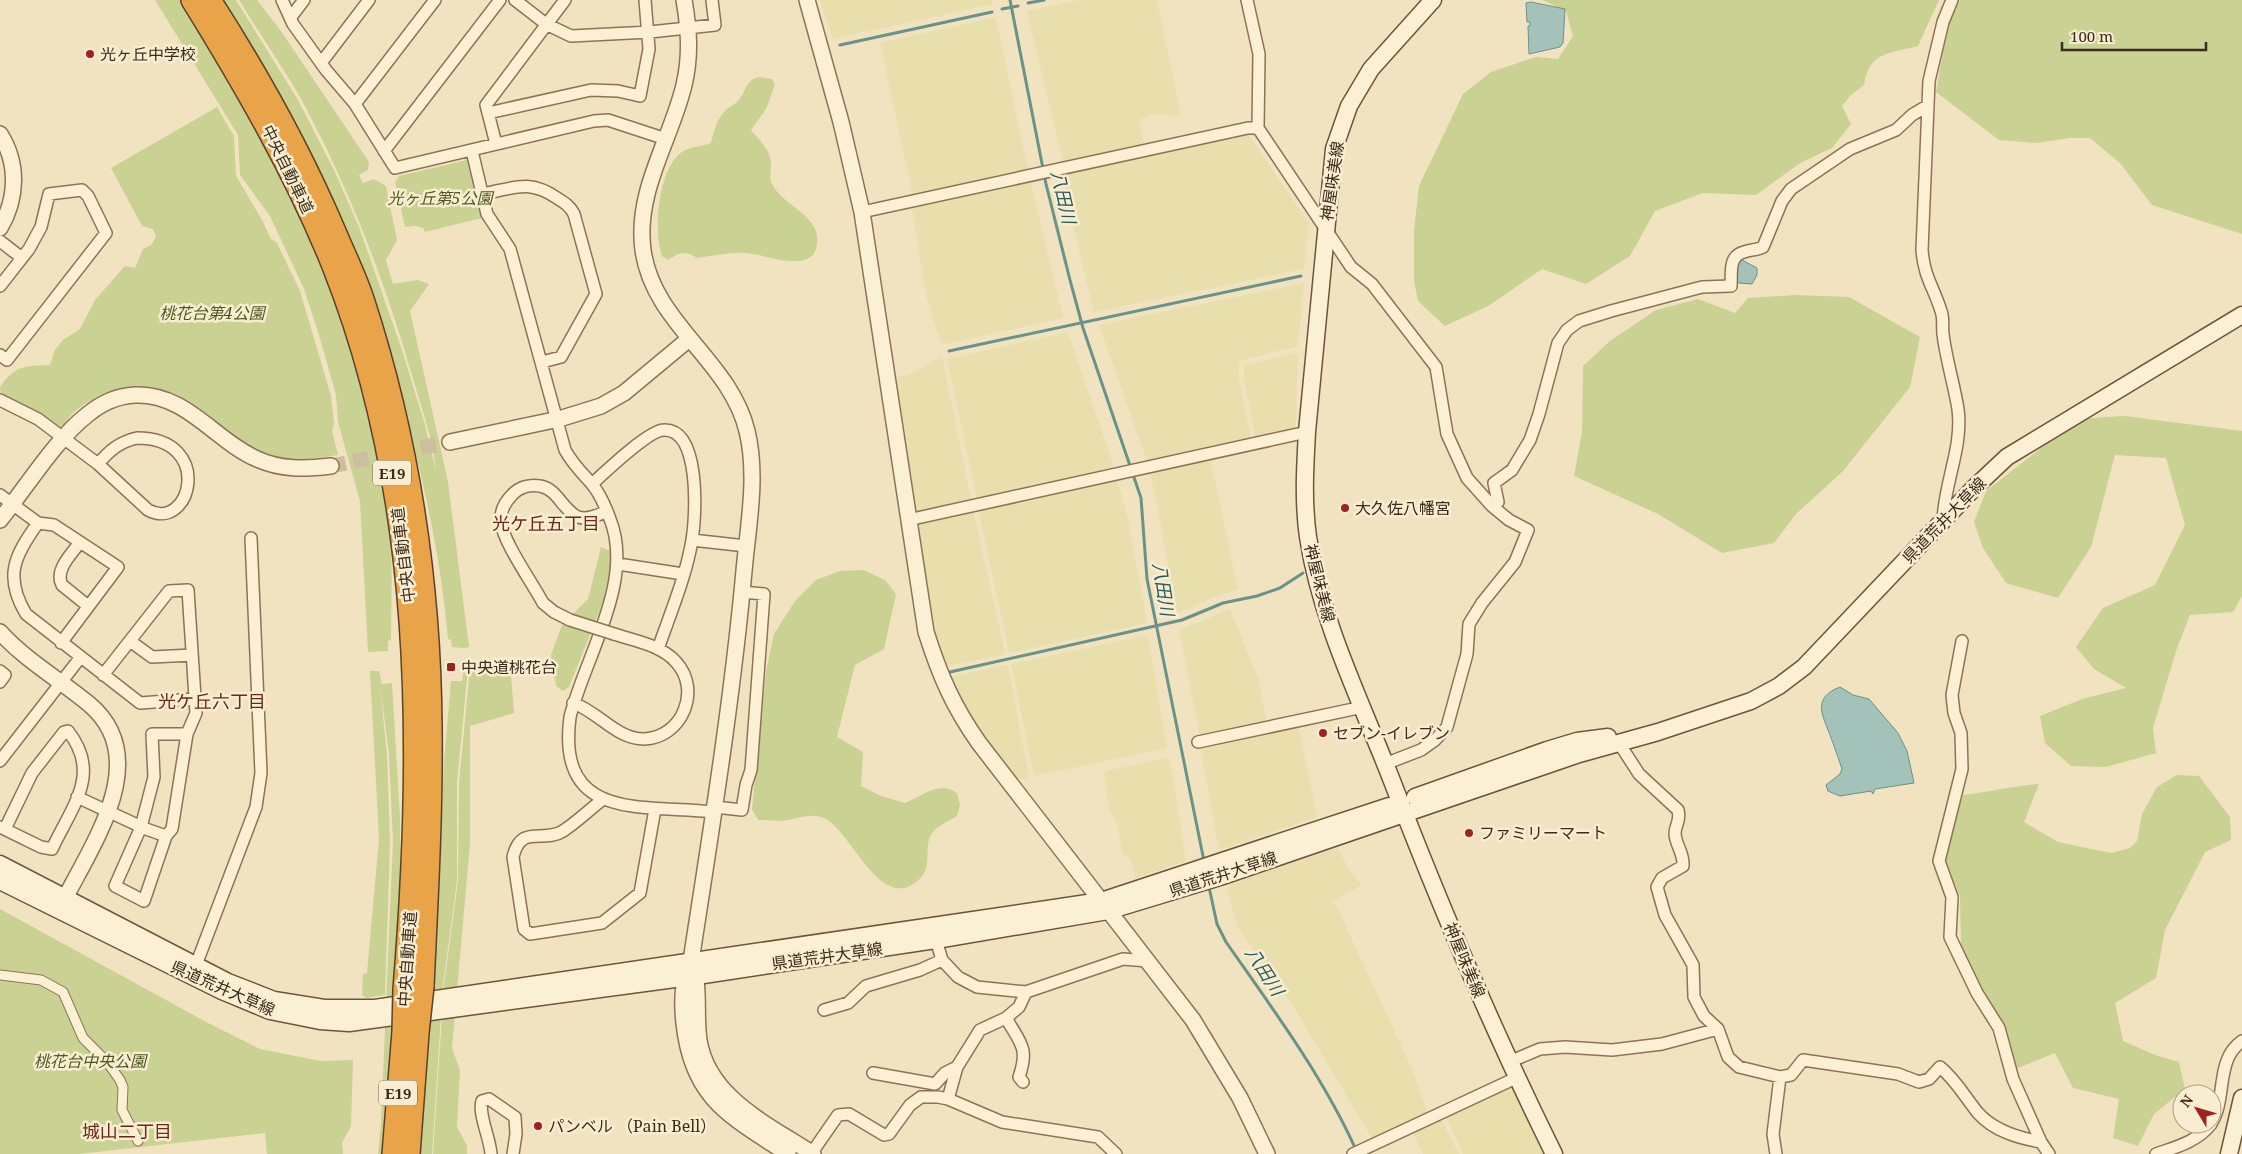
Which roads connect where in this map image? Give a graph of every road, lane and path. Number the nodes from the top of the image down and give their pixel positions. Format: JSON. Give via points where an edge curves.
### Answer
{"nodes":[{"id":1,"x":192,"y":0,"type":"edge"},
{"id":2,"x":210,"y":0,"type":"edge"},
{"id":3,"x":282,"y":0,"type":"edge"},
{"id":4,"x":304,"y":0,"type":"edge"},
{"id":5,"x":369,"y":0,"type":"edge"},
{"id":6,"x":435,"y":0,"type":"edge"},
{"id":7,"x":500,"y":0,"type":"edge"},
{"id":8,"x":515,"y":0,"type":"edge"},
{"id":9,"x":565,"y":0,"type":"edge"},
{"id":10,"x":645,"y":0,"type":"edge"},
{"id":11,"x":684,"y":0,"type":"edge"},
{"id":12,"x":712,"y":0,"type":"edge"},
{"id":13,"x":807,"y":0,"type":"edge"},
{"id":14,"x":1247,"y":0,"type":"edge"},
{"id":15,"x":1433,"y":0,"type":"edge"},
{"id":16,"x":1952,"y":0,"type":"edge"},
{"id":17,"x":290,"y":17,"type":"junction"},
{"id":18,"x":546,"y":24,"type":"junction"},
{"id":19,"x":688,"y":28,"type":"junction"},
{"id":20,"x":650,"y":32,"type":"junction"},
{"id":21,"x":321,"y":63,"type":"junction"},
{"id":22,"x":355,"y":104,"type":"junction"},
{"id":23,"x":1927,"y":106,"type":"junction"},
{"id":24,"x":488,"y":113,"type":"junction"},
{"id":25,"x":1258,"y":128,"type":"junction"},
{"id":26,"x":0,"y":134,"type":"edge"},
{"id":27,"x":666,"y":139,"type":"junction"},
{"id":28,"x":496,"y":144,"type":"junction"},
{"id":29,"x":384,"y":151,"type":"junction"},
{"id":30,"x":472,"y":151,"type":"junction"},
{"id":31,"x":483,"y":194,"type":"junction"},
{"id":32,"x":862,"y":212,"type":"junction"},
{"id":33,"x":0,"y":228,"type":"edge"},
{"id":34,"x":1325,"y":228,"type":"junction"},
{"id":35,"x":0,"y":241,"type":"edge"},
{"id":36,"x":22,"y":258,"type":"junction"},
{"id":37,"x":0,"y":286,"type":"edge"},
{"id":38,"x":2242,"y":315,"type":"edge"},
{"id":39,"x":689,"y":339,"type":"junction"},
{"id":40,"x":0,"y":355,"type":"edge"},
{"id":41,"x":542,"y":362,"type":"junction"},
{"id":42,"x":0,"y":400,"type":"edge"},
{"id":43,"x":559,"y":419,"type":"junction"},
{"id":44,"x":1307,"y":432,"type":"junction"},
{"id":45,"x":64,"y":439,"type":"junction"},
{"id":46,"x":450,"y":442,"type":"tunnel mouth"},
{"id":47,"x":98,"y":464,"type":"junction"},
{"id":48,"x":331,"y":466,"type":"tunnel mouth"},
{"id":49,"x":592,"y":484,"type":"junction"},
{"id":50,"x":0,"y":495,"type":"edge"},
{"id":51,"x":13,"y":504,"type":"junction"},
{"id":52,"x":1492,"y":506,"type":"junction"},
{"id":53,"x":607,"y":511,"type":"junction"},
{"id":54,"x":0,"y":520,"type":"edge"},
{"id":55,"x":908,"y":520,"type":"junction"},
{"id":56,"x":1943,"y":521,"type":"junction"},
{"id":57,"x":38,"y":523,"type":"junction"},
{"id":58,"x":251,"y":538,"type":"dead end"},
{"id":59,"x":692,"y":540,"type":"junction"},
{"id":60,"x":80,"y":542,"type":"junction"},
{"id":61,"x":746,"y":546,"type":"junction"},
{"id":62,"x":618,"y":564,"type":"junction"},
{"id":63,"x":683,"y":574,"type":"junction"},
{"id":64,"x":742,"y":592,"type":"junction"},
{"id":65,"x":88,"y":606,"type":"junction"},
{"id":66,"x":0,"y":632,"type":"edge"},
{"id":67,"x":130,"y":641,"type":"junction"},
{"id":68,"x":1962,"y":641,"type":"dead end"},
{"id":69,"x":61,"y":643,"type":"junction"},
{"id":70,"x":658,"y":649,"type":"junction"},
{"id":71,"x":192,"y":656,"type":"junction"},
{"id":72,"x":80,"y":658,"type":"junction"},
{"id":73,"x":0,"y":671,"type":"edge"},
{"id":74,"x":104,"y":675,"type":"junction"},
{"id":75,"x":0,"y":682,"type":"edge"},
{"id":76,"x":61,"y":682,"type":"junction"},
{"id":77,"x":195,"y":699,"type":"junction"},
{"id":78,"x":573,"y":703,"type":"junction"},
{"id":79,"x":1363,"y":708,"type":"junction"},
{"id":80,"x":1658,"y":732,"type":"junction"},
{"id":81,"x":187,"y":734,"type":"junction"},
{"id":82,"x":1198,"y":742,"type":"dead end"},
{"id":83,"x":1619,"y":742,"type":"junction"},
{"id":84,"x":0,"y":761,"type":"edge"},
{"id":85,"x":1385,"y":764,"type":"junction"},
{"id":86,"x":77,"y":797,"type":"junction"},
{"id":87,"x":602,"y":800,"type":"junction"},
{"id":88,"x":1402,"y":807,"type":"junction"},
{"id":89,"x":655,"y":809,"type":"junction"},
{"id":90,"x":714,"y":809,"type":"junction"},
{"id":91,"x":108,"y":812,"type":"junction"},
{"id":92,"x":141,"y":827,"type":"junction"},
{"id":93,"x":2,"y":828,"type":"edge"},
{"id":94,"x":166,"y":836,"type":"junction"},
{"id":95,"x":0,"y":864,"type":"edge"},
{"id":96,"x":0,"y":881,"type":"edge"},
{"id":97,"x":62,"y":903,"type":"junction"},
{"id":98,"x":1104,"y":906,"type":"junction"},
{"id":99,"x":934,"y":933,"type":"junction"},
{"id":100,"x":942,"y":960,"type":"junction"},
{"id":101,"x":1148,"y":961,"type":"junction"},
{"id":102,"x":196,"y":965,"type":"junction"},
{"id":103,"x":691,"y":972,"type":"junction"},
{"id":104,"x":0,"y":975,"type":"edge"},
{"id":105,"x":414,"y":987,"type":"junction"},
{"id":106,"x":1026,"y":992,"type":"junction"},
{"id":107,"x":824,"y":1010,"type":"dead end"},
{"id":108,"x":1006,"y":1018,"type":"junction"},
{"id":109,"x":1718,"y":1029,"type":"junction"},
{"id":110,"x":410,"y":1033,"type":"junction"},
{"id":111,"x":2242,"y":1041,"type":"edge"},
{"id":112,"x":1509,"y":1062,"type":"junction"},
{"id":113,"x":957,"y":1067,"type":"junction"},
{"id":114,"x":873,"y":1073,"type":"dead end"},
{"id":115,"x":1780,"y":1077,"type":"junction"},
{"id":116,"x":1516,"y":1078,"type":"junction"},
{"id":117,"x":1023,"y":1082,"type":"dead end"},
{"id":118,"x":2221,"y":1084,"type":"edge"},
{"id":119,"x":2242,"y":1098,"type":"edge"},
{"id":120,"x":948,"y":1099,"type":"junction"},
{"id":121,"x":2202,"y":1134,"type":"edge"},
{"id":122,"x":138,"y":1141,"type":"dead end"},
{"id":123,"x":2041,"y":1142,"type":"junction"},
{"id":124,"x":393,"y":1154,"type":"edge"},
{"id":125,"x":409,"y":1154,"type":"edge"},
{"id":126,"x":491,"y":1154,"type":"edge"},
{"id":127,"x":513,"y":1154,"type":"edge"},
{"id":128,"x":788,"y":1154,"type":"edge"},
{"id":129,"x":812,"y":1154,"type":"edge"},
{"id":130,"x":1116,"y":1154,"type":"edge"},
{"id":131,"x":1267,"y":1154,"type":"edge"},
{"id":132,"x":1353,"y":1154,"type":"edge"},
{"id":133,"x":1554,"y":1154,"type":"edge"},
{"id":134,"x":1776,"y":1154,"type":"edge"},
{"id":135,"x":2049,"y":1154,"type":"edge"},
{"id":136,"x":2156,"y":1154,"type":"edge"},
{"id":137,"x":2229,"y":1154,"type":"edge"}],
"edges":[{"from":1,"to":105,"type":"highway","name":"中央自動車道","number":"E19","via":[[278,146],[330,259],[361,347],[391,469],[403,542],[415,724]]},
{"from":2,"to":105,"type":"highway","name":"中央自動車道","number":"E19","via":[[266,92],[315,186],[362,297],[394,407],[406,464],[425,606],[431,725],[430,825]]},
{"from":3,"to":17,"type":"street"},
{"from":4,"to":17,"type":"street"},
{"from":5,"to":21,"type":"street"},
{"from":6,"to":22,"type":"street"},
{"from":7,"to":29,"type":"street"},
{"from":8,"to":18,"type":"street"},
{"from":9,"to":18,"type":"street"},
{"from":10,"to":20,"type":"street"},
{"from":11,"to":19,"type":"street"},
{"from":12,"to":19,"type":"street","via":[[715,25]]},
{"from":13,"to":32,"type":"street"},
{"from":14,"to":25,"type":"street","via":[[1259,54]]},
{"from":15,"to":34,"type":"main road","name":"神屋味美線","via":[[1371,69],[1348,106],[1334,149]]},
{"from":16,"to":23,"type":"street","via":[[1943,22],[1929,81]]},
{"from":17,"to":21,"type":"street"},
{"from":18,"to":20,"type":"street","via":[[571,36]]},
{"from":18,"to":24,"type":"street","via":[[486,105]]},
{"from":19,"to":20,"type":"street"},
{"from":19,"to":27,"type":"street","via":[[684,83]]},
{"from":20,"to":24,"type":"street","via":[[648,65],[640,96],[591,90]]},
{"from":21,"to":22,"type":"street"},
{"from":22,"to":29,"type":"street"},
{"from":23,"to":52,"type":"street","via":[[1896,130],[1850,149],[1791,189],[1782,201],[1763,247],[1735,257],[1731,286],[1702,287],[1611,311],[1579,321],[1567,330],[1558,343],[1530,440],[1512,470],[1494,483],[1498,502]]},
{"from":23,"to":56,"type":"street","via":[[1923,270],[1942,313],[1942,332],[1958,410],[1958,441],[1943,505]]},
{"from":24,"to":28,"type":"street"},
{"from":25,"to":32,"type":"street"},
{"from":25,"to":34,"type":"street"},
{"from":26,"to":33,"type":"street","via":[[10,155],[14,180],[10,206]]},
{"from":27,"to":28,"type":"street","via":[[608,120]]},
{"from":27,"to":39,"type":"street","via":[[645,202],[643,251],[654,289]]},
{"from":28,"to":30,"type":"street"},
{"from":29,"to":30,"type":"street","via":[[395,168]]},
{"from":30,"to":31,"type":"street"},
{"from":31,"to":41,"type":"street","via":[[487,214],[510,249]]},
{"from":31,"to":41,"type":"street","via":[[525,185],[537,186],[570,206],[574,214],[596,294],[562,357]]},
{"from":32,"to":55,"type":"street"},
{"from":34,"to":44,"type":"main road","name":"神屋味美線"},
{"from":34,"to":52,"type":"street","via":[[1351,267],[1372,284],[1436,367],[1447,434],[1467,478]]},
{"from":35,"to":36,"type":"street"},
{"from":36,"to":37,"type":"street"},
{"from":36,"to":40,"type":"street","via":[[41,227],[49,194],[82,190],[106,234],[7,360]]},
{"from":38,"to":56,"type":"main road","name":"県道荒井大草線","via":[[2007,457]]},
{"from":39,"to":43,"type":"street","via":[[612,400],[587,412]]},
{"from":39,"to":61,"type":"street","via":[[720,375],[738,403],[747,432],[752,464]]},
{"from":41,"to":43,"type":"street"},
{"from":42,"to":45,"type":"street","via":[[38,419]]},
{"from":43,"to":46,"type":"street"},
{"from":43,"to":49,"type":"street","via":[[570,459]]},
{"from":44,"to":55,"type":"street"},
{"from":44,"to":79,"type":"main road","name":"神屋味美線","via":[[1304,473],[1312,556],[1324,605]]},
{"from":45,"to":47,"type":"street"},
{"from":45,"to":48,"type":"street","via":[[79,421],[99,406],[122,397],[145,395],[180,405],[236,448],[266,462],[294,468]]},
{"from":45,"to":51,"type":"street"},
{"from":47,"to":47,"type":"street","via":[[154,513],[170,512],[180,505],[188,487],[188,468],[184,459],[158,440],[126,440],[111,449]]},
{"from":49,"to":53,"type":"street"},
{"from":49,"to":59,"type":"street","via":[[648,435],[663,430],[673,432],[685,441],[692,459]]},
{"from":50,"to":51,"type":"street"},
{"from":51,"to":54,"type":"street"},
{"from":51,"to":57,"type":"street"},
{"from":52,"to":85,"type":"street","via":[[1528,530],[1515,562],[1469,624],[1467,654],[1447,727],[1420,750]]},
{"from":53,"to":62,"type":"street","via":[[616,540]]},
{"from":53,"to":70,"type":"street","bridge":true,"via":[[587,518],[578,516],[569,511],[556,495],[540,486],[522,487],[504,506],[501,515],[503,532],[543,604],[570,620]]},
{"from":55,"to":98,"type":"street","via":[[926,632],[948,695],[979,743]]},
{"from":56,"to":80,"type":"main road","name":"県道荒井大草線","via":[[1804,667],[1779,686],[1751,701]]},
{"from":57,"to":60,"type":"street","via":[[54,525]]},
{"from":57,"to":69,"type":"street","via":[[23,543],[15,561],[13,578],[26,614]]},
{"from":58,"to":102,"type":"street","via":[[261,773],[256,807]]},
{"from":59,"to":61,"type":"street"},
{"from":59,"to":63,"type":"street"},
{"from":60,"to":65,"type":"street","via":[[59,573],[62,585]]},
{"from":60,"to":65,"type":"street","via":[[118,567]]},
{"from":61,"to":64,"type":"street"},
{"from":62,"to":63,"type":"street"},
{"from":62,"to":78,"type":"street","via":[[609,606]]},
{"from":63,"to":70,"type":"street"},
{"from":64,"to":90,"type":"street"},
{"from":64,"to":90,"type":"street","via":[[764,594],[751,770],[742,810]]},
{"from":65,"to":69,"type":"street"},
{"from":66,"to":76,"type":"street"},
{"from":67,"to":71,"type":"street","via":[[152,657]]},
{"from":67,"to":71,"type":"street","via":[[169,591],[188,590]]},
{"from":67,"to":74,"type":"street"},
{"from":68,"to":123,"type":"street","via":[[1952,695],[1961,733],[1962,769],[1939,861],[1952,897],[1950,937],[1998,1028],[2013,1079]]},
{"from":69,"to":72,"type":"street"},
{"from":70,"to":78,"type":"street","via":[[677,663],[687,684],[685,710],[672,729],[644,739],[623,735],[593,712]]},
{"from":71,"to":77,"type":"street"},
{"from":72,"to":74,"type":"street"},
{"from":72,"to":76,"type":"street"},
{"from":73,"to":75,"type":"street","via":[[5,675]]},
{"from":74,"to":77,"type":"street","via":[[140,703]]},
{"from":76,"to":84,"type":"street"},
{"from":76,"to":91,"type":"street","via":[[99,714],[115,742],[118,769]]},
{"from":77,"to":81,"type":"street","via":[[196,714]]},
{"from":78,"to":87,"type":"street","via":[[568,734],[572,761],[584,785]]},
{"from":79,"to":82,"type":"street"},
{"from":79,"to":85,"type":"main road","name":"神屋味美線"},
{"from":80,"to":83,"type":"main road","name":"県道荒井大草線"},
{"from":80,"to":88,"type":"main road","name":"県道荒井大草線","via":[[1577,741]]},
{"from":81,"to":92,"type":"street","via":[[152,734],[154,777]]},
{"from":81,"to":94,"type":"street","via":[[172,828]]},
{"from":83,"to":88,"type":"main road","name":"県道荒井大草線"},
{"from":83,"to":109,"type":"street","via":[[1639,774],[1678,810],[1680,818],[1675,836],[1684,856],[1683,866],[1662,878],[1657,887],[1665,915],[1693,965],[1694,997],[1704,1016]]},
{"from":85,"to":88,"type":"main road","name":"神屋味美線"},
{"from":86,"to":91,"type":"street"},
{"from":86,"to":93,"type":"street","via":[[52,849]]},
{"from":86,"to":93,"type":"street","via":[[85,772],[84,762],[78,743],[68,730],[32,773]]},
{"from":87,"to":89,"type":"street","via":[[627,807]]},
{"from":87,"to":89,"type":"street","via":[[561,833],[525,837],[516,846],[513,857],[524,929],[530,934],[602,923],[640,893]]},
{"from":88,"to":98,"type":"main road","name":"県道荒井大草線"},
{"from":88,"to":112,"type":"main road","name":"神屋味美線"},
{"from":89,"to":90,"type":"street"},
{"from":90,"to":103,"type":"street"},
{"from":91,"to":92,"type":"street"},
{"from":91,"to":97,"type":"street"},
{"from":92,"to":94,"type":"street"},
{"from":92,"to":94,"type":"street","via":[[115,886],[144,901]]},
{"from":95,"to":97,"type":"main road","name":"県道荒井大草線"},
{"from":96,"to":97,"type":"main road","name":"県道荒井大草線"},
{"from":97,"to":102,"type":"main road","name":"県道荒井大草線"},
{"from":97,"to":103,"type":"main road","name":"県道荒井大草線","via":[[222,992],[270,1011],[320,1021],[374,1021]]},
{"from":98,"to":99,"type":"main road","name":"県道荒井大草線"},
{"from":98,"to":101,"type":"street"},
{"from":99,"to":100,"type":"street"},
{"from":99,"to":103,"type":"main road","name":"県道荒井大草線"},
{"from":100,"to":106,"type":"street","via":[[958,977],[977,987]]},
{"from":100,"to":107,"type":"street","via":[[866,986],[848,1003]]},
{"from":101,"to":106,"type":"street","via":[[1123,959]]},
{"from":101,"to":131,"type":"street","via":[[1193,1020],[1240,1098]]},
{"from":102,"to":103,"type":"main road","name":"県道荒井大草線","via":[[274,1000],[349,1010]]},
{"from":103,"to":128,"type":"street","via":[[684,1018],[686,1044],[698,1078],[725,1111]]},
{"from":103,"to":129,"type":"street","via":[[699,1042],[716,1081],[739,1105]]},
{"from":104,"to":122,"type":"street","via":[[41,980],[63,992],[83,1038],[108,1062],[120,1080],[123,1087],[122,1110]]},
{"from":105,"to":110,"type":"highway","name":"中央自動車道","number":"E19","bridge":true},
{"from":106,"to":108,"type":"street","via":[[1019,1007]]},
{"from":108,"to":113,"type":"street","via":[[980,1030]]},
{"from":108,"to":117,"type":"street","via":[[1021,1044],[1025,1059],[1019,1078]]},
{"from":109,"to":112,"type":"street","via":[[1654,1045],[1612,1050],[1540,1049]]},
{"from":109,"to":115,"type":"street","via":[[1732,1063],[1739,1068]]},
{"from":110,"to":124,"type":"highway","name":"中央自動車道","number":"E19"},
{"from":110,"to":125,"type":"highway","name":"中央自動車道","number":"E19"},
{"from":111,"to":118,"type":"street","via":[[2229,1057]]},
{"from":112,"to":116,"type":"main road","name":"神屋味美線"},
{"from":113,"to":114,"type":"street","via":[[945,1073],[935,1084]]},
{"from":113,"to":120,"type":"street"},
{"from":115,"to":123,"type":"street","via":[[1791,1075],[1803,1060],[1898,1074],[1919,1082],[1929,1079],[1940,1067],[1950,1075],[1979,1114],[1992,1124],[2014,1138]]},
{"from":115,"to":134,"type":"street","via":[[1773,1134]]},
{"from":116,"to":132,"type":"street"},
{"from":116,"to":133,"type":"main road","name":"神屋味美線"},
{"from":119,"to":137,"type":"main road"},
{"from":120,"to":129,"type":"street","via":[[921,1098],[910,1105],[889,1134],[884,1135],[849,1114],[838,1114]]},
{"from":120,"to":130,"type":"street","via":[[1002,1122],[1098,1137]]},
{"from":121,"to":136,"type":"street"},
{"from":123,"to":135,"type":"street"},
{"from":126,"to":127,"type":"street","via":[[480,1108],[482,1101],[489,1099],[515,1116]]}]}
